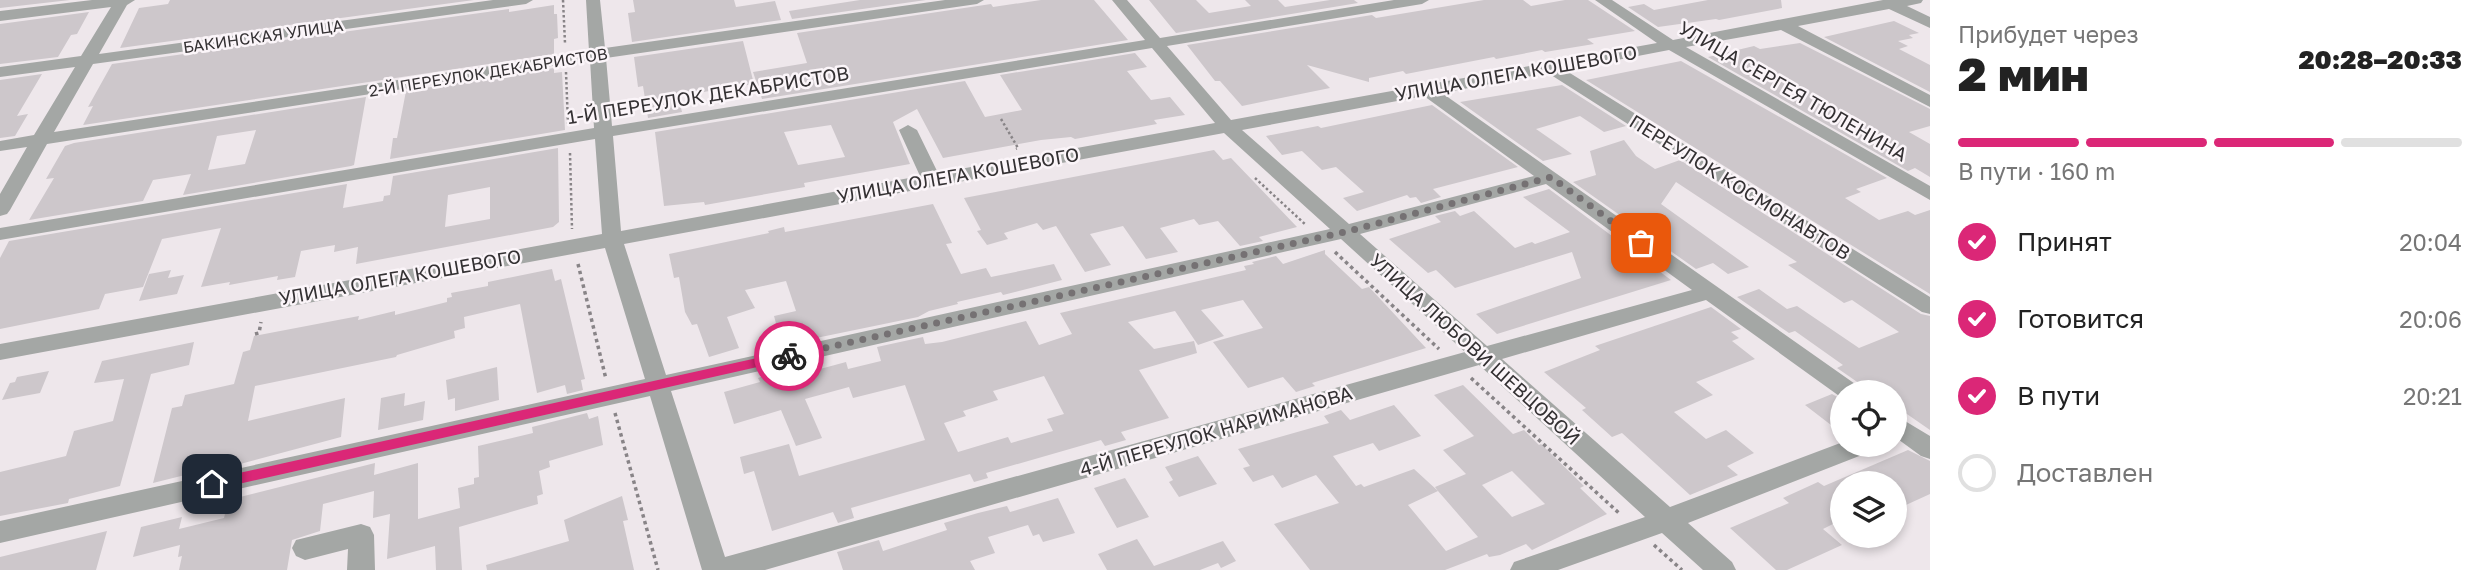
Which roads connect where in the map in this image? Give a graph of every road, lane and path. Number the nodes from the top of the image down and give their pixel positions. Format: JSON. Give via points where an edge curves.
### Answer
{"nodes":[{"id":1,"x":122,"y":0,"type":"edge"},
{"id":2,"x":128,"y":0,"type":"edge"},
{"id":3,"x":526,"y":0,"type":"edge"},
{"id":4,"x":593,"y":0,"type":"edge"},
{"id":5,"x":977,"y":0,"type":"edge"},
{"id":6,"x":1119,"y":0,"type":"edge"},
{"id":7,"x":1422,"y":0,"type":"edge"},
{"id":8,"x":1602,"y":0,"type":"edge"},
{"id":9,"x":1916,"y":0,"type":"edge"},
{"id":10,"x":1888,"y":2,"type":"edge"},
{"id":11,"x":0,"y":16,"type":"edge"},
{"id":12,"x":1930,"y":23,"type":"edge"},
{"id":13,"x":1783,"y":24,"type":"junction"},
{"id":14,"x":1157,"y":45,"type":"junction"},
{"id":15,"x":1671,"y":45,"type":"junction"},
{"id":16,"x":598,"y":55,"type":"junction"},
{"id":17,"x":87,"y":60,"type":"junction"},
{"id":18,"x":1550,"y":67,"type":"junction"},
{"id":19,"x":0,"y":72,"type":"edge"},
{"id":20,"x":1427,"y":90,"type":"junction"},
{"id":21,"x":1930,"y":102,"type":"edge"},
{"id":22,"x":1000,"y":118,"type":"dead end"},
{"id":23,"x":1227,"y":126,"type":"junction"},
{"id":24,"x":908,"y":130,"type":"dead end"},
{"id":25,"x":605,"y":132,"type":"junction"},
{"id":26,"x":41,"y":140,"type":"junction"},
{"id":27,"x":0,"y":146,"type":"edge"},
{"id":28,"x":1016,"y":150,"type":"dead end"},
{"id":29,"x":1551,"y":177,"type":"junction"},
{"id":30,"x":931,"y":179,"type":"junction"},
{"id":31,"x":1930,"y":194,"type":"edge"},
{"id":32,"x":0,"y":210,"type":"edge"},
{"id":33,"x":1345,"y":232,"type":"junction"},
{"id":34,"x":0,"y":234,"type":"edge"},
{"id":35,"x":612,"y":239,"type":"junction"},
{"id":36,"x":1709,"y":292,"type":"junction"},
{"id":37,"x":1930,"y":307,"type":"edge"},
{"id":38,"x":0,"y":352,"type":"edge"},
{"id":39,"x":1483,"y":356,"type":"junction"},
{"id":40,"x":1833,"y":380,"type":"edge"},
{"id":41,"x":656,"y":386,"type":"junction"},
{"id":42,"x":1907,"y":435,"type":"edge"},
{"id":43,"x":1930,"y":449,"type":"edge"},
{"id":44,"x":1830,"y":457,"type":"edge"},
{"id":45,"x":1667,"y":520,"type":"junction"},
{"id":46,"x":0,"y":532,"type":"edge"},
{"id":47,"x":305,"y":548,"type":"dead end"},
{"id":48,"x":361,"y":570,"type":"edge"},
{"id":49,"x":716,"y":570,"type":"edge"},
{"id":50,"x":723,"y":570,"type":"edge"},
{"id":51,"x":1524,"y":570,"type":"edge"},
{"id":52,"x":1722,"y":570,"type":"edge"}],
"edges":[{"from":1,"to":2,"type":"street"},
{"from":1,"to":11,"type":"street"},
{"from":1,"to":17,"type":"street"},
{"from":3,"to":17,"type":"street","name":"БАКИНСКАЯ УЛИЦА"},
{"from":4,"to":16,"type":"street"},
{"from":5,"to":16,"type":"street","name":"2-Й ПЕРЕУЛОК ДЕКАБРИСТОВ"},
{"from":6,"to":14,"type":"street","name":"УЛИЦА ЛЮБОВИ ШЕВЦОВОЙ"},
{"from":7,"to":14,"type":"street","name":"1-Й ПЕРЕУЛОК ДЕКАБРИСТОВ"},
{"from":8,"to":15,"type":"street","name":"УЛИЦА СЕРГЕЯ ТЮЛЕНИНА"},
{"from":9,"to":10,"type":"street","name":"УЛИЦА ОЛЕГА КОШЕВОГО"},
{"from":10,"to":12,"type":"street"},
{"from":10,"to":13,"type":"street","name":"УЛИЦА ОЛЕГА КОШЕВОГО"},
{"from":13,"to":15,"type":"street","name":"УЛИЦА ОЛЕГА КОШЕВОГО"},
{"from":13,"to":21,"type":"street"},
{"from":14,"to":23,"type":"street","name":"УЛИЦА ЛЮБОВИ ШЕВЦОВОЙ"},
{"from":14,"to":25,"type":"street","name":"1-Й ПЕРЕУЛОК ДЕКАБРИСТОВ"},
{"from":15,"to":18,"type":"street","name":"УЛИЦА ОЛЕГА КОШЕВОГО"},
{"from":15,"to":31,"type":"street","name":"УЛИЦА СЕРГЕЯ ТЮЛЕНИНА"},
{"from":16,"to":25,"type":"street"},
{"from":16,"to":26,"type":"street","name":"2-Й ПЕРЕУЛОК ДЕКАБРИСТОВ"},
{"from":17,"to":19,"type":"street","name":"БАКИНСКАЯ УЛИЦА"},
{"from":17,"to":26,"type":"street"},
{"from":18,"to":20,"type":"street","name":"УЛИЦА ОЛЕГА КОШЕВОГО"},
{"from":18,"to":37,"type":"street","name":"ПЕРЕУЛОК КОСМОНАВТОВ"},
{"from":20,"to":23,"type":"street","name":"УЛИЦА ОЛЕГА КОШЕВОГО"},
{"from":20,"to":29,"type":"street"},
{"from":22,"to":28,"type":"path"},
{"from":23,"to":30,"type":"street","name":"УЛИЦА ОЛЕГА КОШЕВОГО"},
{"from":23,"to":33,"type":"street","name":"УЛИЦА ЛЮБОВИ ШЕВЦОВОЙ"},
{"from":24,"to":30,"type":"street"},
{"from":25,"to":34,"type":"street","name":"1-Й ПЕРЕУЛОК ДЕКАБРИСТОВ"},
{"from":25,"to":35,"type":"street"},
{"from":26,"to":27,"type":"street","name":"2-Й ПЕРЕУЛОК ДЕКАБРИСТОВ"},
{"from":26,"to":32,"type":"street"},
{"from":29,"to":33,"type":"street"},
{"from":29,"to":36,"type":"street"},
{"from":30,"to":35,"type":"street","name":"УЛИЦА ОЛЕГА КОШЕВОГО"},
{"from":33,"to":39,"type":"street","name":"УЛИЦА ЛЮБОВИ ШЕВЦОВОЙ"},
{"from":33,"to":41,"type":"street"},
{"from":35,"to":38,"type":"street","name":"УЛИЦА ОЛЕГА КОШЕВОГО"},
{"from":35,"to":41,"type":"street"},
{"from":36,"to":39,"type":"street","name":"4-Й ПЕРЕУЛОК НАРИМАНОВА"},
{"from":36,"to":40,"type":"street"},
{"from":39,"to":45,"type":"street","name":"УЛИЦА ЛЮБОВИ ШЕВЦОВОЙ"},
{"from":39,"to":50,"type":"street","name":"4-Й ПЕРЕУЛОК НАРИМАНОВА"},
{"from":41,"to":46,"type":"street"},
{"from":41,"to":49,"type":"street"},
{"from":42,"to":43,"type":"street"},
{"from":44,"to":45,"type":"street"},
{"from":45,"to":51,"type":"street"},
{"from":45,"to":52,"type":"street","name":"УЛИЦА ЛЮБОВИ ШЕВЦОВОЙ"},
{"from":47,"to":48,"type":"street","via":[[361,535]]}]}
